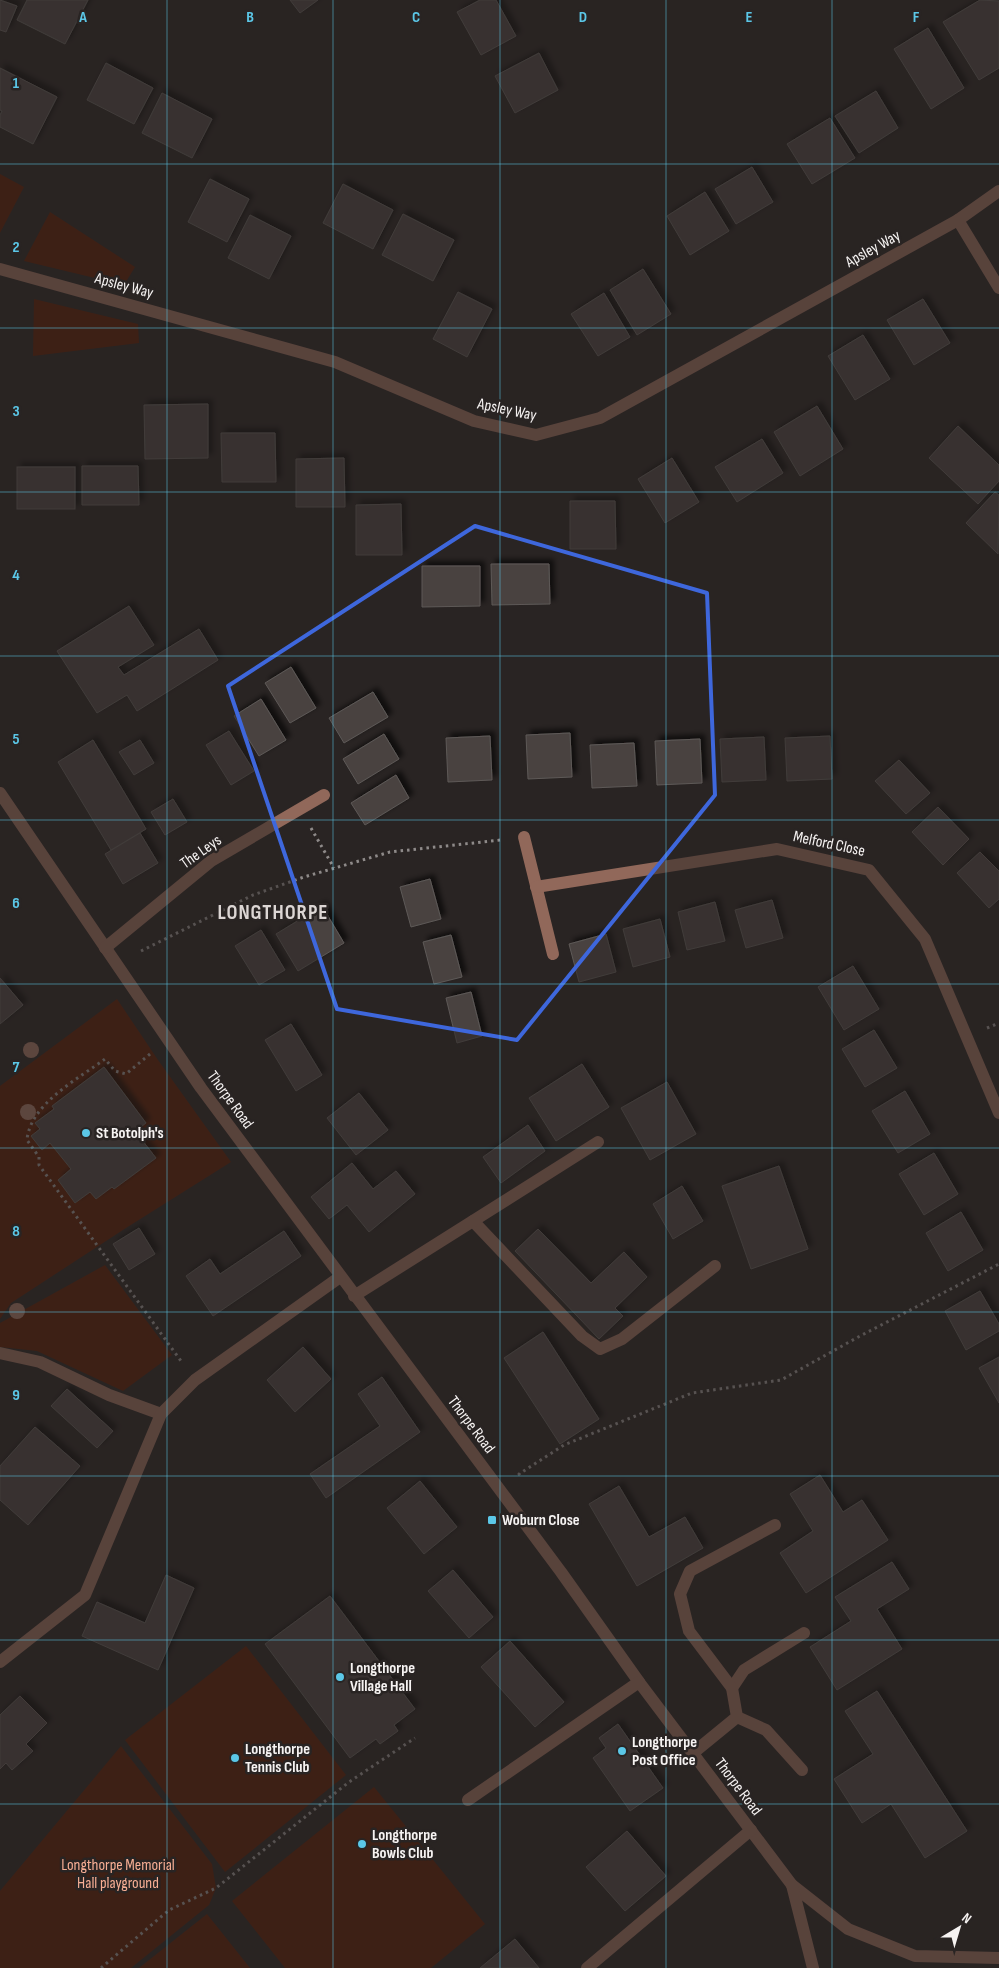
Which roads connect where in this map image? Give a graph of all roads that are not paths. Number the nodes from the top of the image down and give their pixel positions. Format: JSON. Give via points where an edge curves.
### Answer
{"nodes":[{"id":1,"x":999,"y":192,"type":"edge"},
{"id":2,"x":958,"y":220,"type":"junction"},
{"id":3,"x":0,"y":269,"type":"edge"},
{"id":4,"x":999,"y":288,"type":"edge"},
{"id":5,"x":0,"y":793,"type":"edge"},
{"id":6,"x":324,"y":795,"type":"dead end"},
{"id":7,"x":524,"y":837,"type":"road end"},
{"id":8,"x":536,"y":887,"type":"junction"},
{"id":9,"x":104,"y":948,"type":"junction"},
{"id":10,"x":553,"y":954,"type":"dead end"},
{"id":11,"x":999,"y":1113,"type":"edge"},
{"id":12,"x":598,"y":1142,"type":"dead end"},
{"id":13,"x":473,"y":1221,"type":"junction"},
{"id":14,"x":715,"y":1266,"type":"dead end"},
{"id":15,"x":340,"y":1277,"type":"junction"},
{"id":16,"x":354,"y":1296,"type":"junction"},
{"id":17,"x":0,"y":1353,"type":"edge"},
{"id":18,"x":161,"y":1414,"type":"junction"},
{"id":19,"x":775,"y":1525,"type":"dead end"},
{"id":20,"x":804,"y":1633,"type":"dead end"},
{"id":21,"x":0,"y":1662,"type":"edge"},
{"id":22,"x":639,"y":1682,"type":"junction"},
{"id":23,"x":732,"y":1688,"type":"junction"},
{"id":24,"x":737,"y":1717,"type":"junction"},
{"id":25,"x":693,"y":1753,"type":"junction"},
{"id":26,"x":802,"y":1770,"type":"dead end"},
{"id":27,"x":468,"y":1800,"type":"dead end"},
{"id":28,"x":751,"y":1830,"type":"junction"},
{"id":29,"x":792,"y":1885,"type":"junction"},
{"id":30,"x":993,"y":1959,"type":"edge"},
{"id":31,"x":587,"y":1968,"type":"edge"},
{"id":32,"x":813,"y":1968,"type":"edge"},
{"id":33,"x":970,"y":1968,"type":"edge"}],
"edges":[{"from":1,"to":2,"type":"street","name":"Apsley Way"},
{"from":2,"to":3,"type":"street","name":"Apsley Way","via":[[600,418],[536,435],[474,421],[335,362]]},
{"from":2,"to":4,"type":"street"},
{"from":5,"to":9,"type":"street","name":"Thorpe Road"},
{"from":6,"to":9,"type":"street","name":"The Leys","via":[[211,861]]},
{"from":7,"to":8,"type":"street"},
{"from":8,"to":10,"type":"street"},
{"from":8,"to":11,"type":"street","name":"Melford Close","via":[[777,849],[869,870],[925,939]]},
{"from":9,"to":15,"type":"street","name":"Thorpe Road","via":[[201,1088]]},
{"from":12,"to":13,"type":"street"},
{"from":13,"to":14,"type":"street","via":[[582,1336],[600,1349],[622,1339]]},
{"from":13,"to":16,"type":"street"},
{"from":15,"to":16,"type":"street","name":"Thorpe Road"},
{"from":15,"to":18,"type":"street","via":[[195,1380]]},
{"from":16,"to":22,"type":"street","name":"Thorpe Road","via":[[561,1572]]},
{"from":17,"to":18,"type":"street","via":[[40,1362],[109,1395]]},
{"from":18,"to":21,"type":"street","via":[[85,1595]]},
{"from":19,"to":23,"type":"street","via":[[690,1571],[680,1594],[689,1631]]},
{"from":20,"to":23,"type":"street","via":[[744,1670]]},
{"from":22,"to":25,"type":"street","name":"Thorpe Road"},
{"from":22,"to":27,"type":"street"},
{"from":23,"to":24,"type":"street"},
{"from":24,"to":25,"type":"street"},
{"from":24,"to":26,"type":"street","via":[[766,1730]]},
{"from":25,"to":28,"type":"street","name":"Thorpe Road"},
{"from":28,"to":29,"type":"street","name":"Thorpe Road"},
{"from":28,"to":31,"type":"street"},
{"from":29,"to":30,"type":"street","name":"Thorpe Road","via":[[848,1929],[915,1956]]},
{"from":29,"to":32,"type":"street"},
{"from":30,"to":33,"type":"street"}]}
